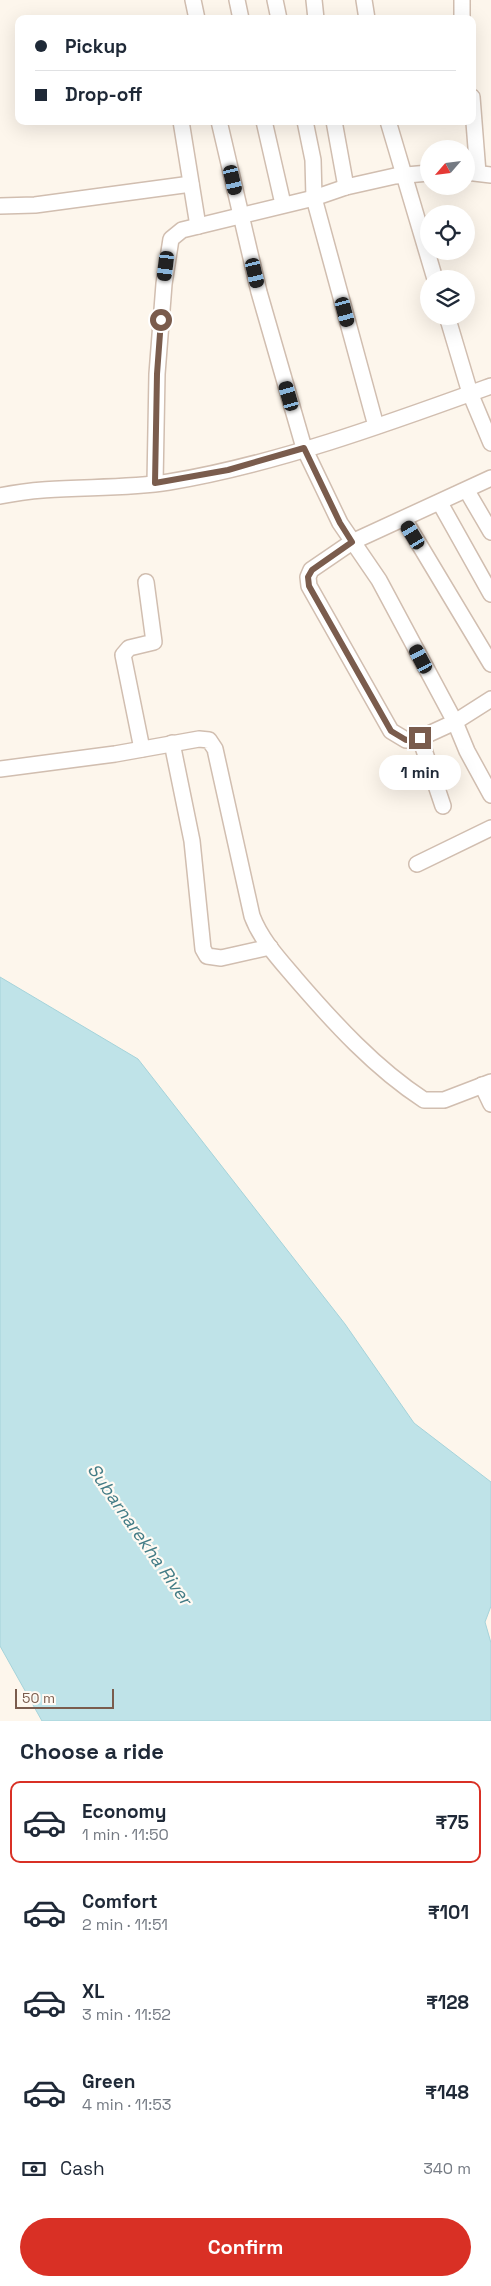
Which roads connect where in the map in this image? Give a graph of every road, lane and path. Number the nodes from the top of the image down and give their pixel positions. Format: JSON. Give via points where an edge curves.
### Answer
{"nodes":[{"id":1,"x":192,"y":0,"type":"edge"},
{"id":2,"x":237,"y":0,"type":"edge"},
{"id":3,"x":275,"y":0,"type":"edge"},
{"id":4,"x":314,"y":0,"type":"edge"},
{"id":5,"x":364,"y":0,"type":"edge"},
{"id":6,"x":462,"y":0,"type":"edge"},
{"id":7,"x":196,"y":15,"type":"edge"},
{"id":8,"x":240,"y":15,"type":"edge"},
{"id":9,"x":278,"y":15,"type":"edge"},
{"id":10,"x":316,"y":15,"type":"edge"},
{"id":11,"x":366,"y":15,"type":"edge"},
{"id":12,"x":462,"y":15,"type":"edge"},
{"id":13,"x":182,"y":125,"type":"edge"},
{"id":14,"x":220,"y":125,"type":"edge"},
{"id":15,"x":265,"y":125,"type":"edge"},
{"id":16,"x":305,"y":125,"type":"edge"},
{"id":17,"x":335,"y":125,"type":"edge"},
{"id":18,"x":389,"y":125,"type":"edge"},
{"id":19,"x":474,"y":125,"type":"edge"},
{"id":20,"x":420,"y":174,"type":"edge"},
{"id":21,"x":478,"y":174,"type":"edge"},
{"id":22,"x":404,"y":175,"type":"junction"},
{"id":23,"x":191,"y":184,"type":"junction"},
{"id":24,"x":346,"y":187,"type":"junction"},
{"id":25,"x":314,"y":198,"type":"junction"},
{"id":26,"x":283,"y":204,"type":"junction"},
{"id":27,"x":0,"y":206,"type":"edge"},
{"id":28,"x":241,"y":215,"type":"junction"},
{"id":29,"x":198,"y":226,"type":"junction"},
{"id":30,"x":432,"y":270,"type":"edge"},
{"id":31,"x":450,"y":325,"type":"edge"},
{"id":32,"x":491,"y":386,"type":"edge"},
{"id":33,"x":470,"y":393,"type":"junction"},
{"id":34,"x":376,"y":426,"type":"junction"},
{"id":35,"x":491,"y":443,"type":"edge"},
{"id":36,"x":304,"y":448,"type":"junction"},
{"id":37,"x":491,"y":478,"type":"edge"},
{"id":38,"x":155,"y":483,"type":"junction"},
{"id":39,"x":466,"y":491,"type":"junction"},
{"id":40,"x":0,"y":496,"type":"edge"},
{"id":41,"x":440,"y":503,"type":"junction"},
{"id":42,"x":404,"y":519,"type":"junction"},
{"id":43,"x":491,"y":532,"type":"edge"},
{"id":44,"x":352,"y":542,"type":"junction"},
{"id":45,"x":146,"y":582,"type":"dead end"},
{"id":46,"x":491,"y":594,"type":"edge"},
{"id":47,"x":491,"y":664,"type":"edge"},
{"id":48,"x":491,"y":700,"type":"edge"},
{"id":49,"x":455,"y":722,"type":"junction"},
{"id":50,"x":420,"y":738,"type":"junction"},
{"id":51,"x":172,"y":743,"type":"junction"},
{"id":52,"x":142,"y":749,"type":"junction"},
{"id":53,"x":0,"y":769,"type":"edge"},
{"id":54,"x":491,"y":795,"type":"edge"},
{"id":55,"x":443,"y":806,"type":"dead end"},
{"id":56,"x":491,"y":828,"type":"edge"},
{"id":57,"x":417,"y":864,"type":"dead end"},
{"id":58,"x":270,"y":947,"type":"junction"},
{"id":59,"x":487,"y":1083,"type":"edge"},
{"id":60,"x":491,"y":1104,"type":"edge"}],
"edges":[{"from":1,"to":7,"type":"street"},
{"from":2,"to":8,"type":"street"},
{"from":3,"to":9,"type":"street"},
{"from":4,"to":10,"type":"street"},
{"from":5,"to":11,"type":"street"},
{"from":6,"to":12,"type":"street"},
{"from":13,"to":23,"type":"street"},
{"from":14,"to":28,"type":"street"},
{"from":15,"to":26,"type":"street"},
{"from":16,"to":25,"type":"street","via":[[313,160]]},
{"from":17,"to":24,"type":"street"},
{"from":18,"to":22,"type":"street"},
{"from":19,"to":21,"type":"street"},
{"from":20,"to":22,"type":"street"},
{"from":22,"to":24,"type":"street"},
{"from":22,"to":30,"type":"street"},
{"from":23,"to":27,"type":"street","via":[[35,205]]},
{"from":23,"to":29,"type":"street"},
{"from":24,"to":25,"type":"street"},
{"from":25,"to":26,"type":"street"},
{"from":25,"to":34,"type":"street"},
{"from":26,"to":28,"type":"street"},
{"from":28,"to":29,"type":"street"},
{"from":28,"to":36,"type":"street","via":[[259,292]]},
{"from":29,"to":38,"type":"street","via":[[175,234],[169,248],[157,374]]},
{"from":31,"to":33,"type":"street"},
{"from":32,"to":33,"type":"street"},
{"from":33,"to":34,"type":"street"},
{"from":33,"to":35,"type":"street"},
{"from":34,"to":36,"type":"street"},
{"from":36,"to":38,"type":"street","via":[[219,472]]},
{"from":36,"to":44,"type":"street"},
{"from":37,"to":39,"type":"street"},
{"from":38,"to":40,"type":"street"},
{"from":39,"to":41,"type":"street"},
{"from":39,"to":43,"type":"street"},
{"from":41,"to":42,"type":"street"},
{"from":41,"to":46,"type":"street"},
{"from":42,"to":44,"type":"street"},
{"from":42,"to":47,"type":"street"},
{"from":44,"to":49,"type":"street","via":[[379,580]]},
{"from":44,"to":50,"type":"street","via":[[312,570],[308,577],[309,586],[391,731],[406,740]]},
{"from":45,"to":52,"type":"street","via":[[154,642],[129,648],[123,655]]},
{"from":48,"to":49,"type":"street"},
{"from":49,"to":50,"type":"street"},
{"from":49,"to":54,"type":"street"},
{"from":50,"to":55,"type":"street"},
{"from":51,"to":52,"type":"street"},
{"from":51,"to":58,"type":"street","via":[[204,739],[212,743],[252,916]]},
{"from":51,"to":58,"type":"street","via":[[192,841],[203,949],[207,956],[221,958]]},
{"from":52,"to":53,"type":"street"},
{"from":56,"to":57,"type":"street"},
{"from":58,"to":59,"type":"street","via":[[336,1026],[416,1094],[433,1102]]},
{"from":59,"to":60,"type":"street"}]}
